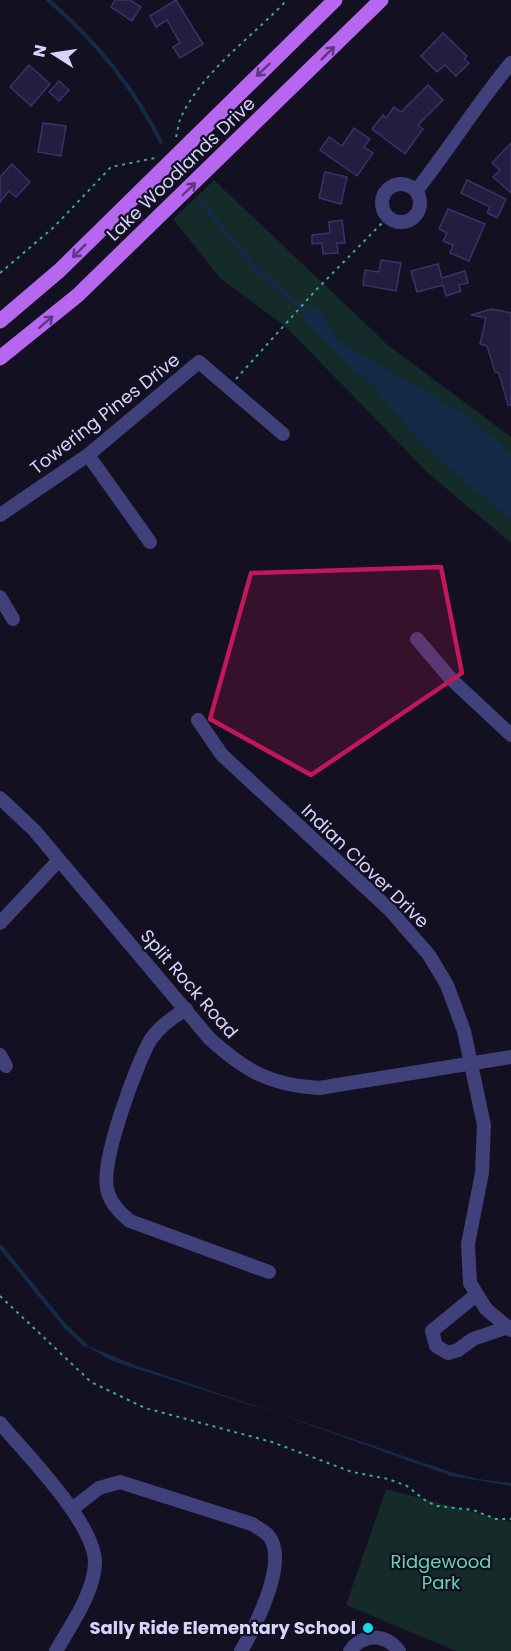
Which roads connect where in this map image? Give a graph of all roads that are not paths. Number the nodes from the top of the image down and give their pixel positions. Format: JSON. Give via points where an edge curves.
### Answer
{"nodes":[{"id":1,"x":335,"y":0,"type":"edge"},
{"id":2,"x":381,"y":0,"type":"edge"},
{"id":3,"x":511,"y":63,"type":"edge"},
{"id":4,"x":416,"y":191,"type":"junction"},
{"id":5,"x":0,"y":321,"type":"edge"},
{"id":6,"x":0,"y":358,"type":"edge"},
{"id":7,"x":283,"y":434,"type":"dead end"},
{"id":8,"x":88,"y":455,"type":"junction"},
{"id":9,"x":0,"y":515,"type":"edge"},
{"id":10,"x":150,"y":542,"type":"dead end"},
{"id":11,"x":0,"y":597,"type":"edge"},
{"id":12,"x":13,"y":619,"type":"dead end"},
{"id":13,"x":417,"y":639,"type":"dead end"},
{"id":14,"x":198,"y":720,"type":"dead end"},
{"id":15,"x":511,"y":735,"type":"edge"},
{"id":16,"x":0,"y":798,"type":"edge"},
{"id":17,"x":59,"y":860,"type":"junction"},
{"id":18,"x":0,"y":924,"type":"edge"},
{"id":19,"x":186,"y":1009,"type":"junction"},
{"id":20,"x":511,"y":1057,"type":"edge"},
{"id":21,"x":470,"y":1064,"type":"junction"},
{"id":22,"x":270,"y":1272,"type":"dead end"},
{"id":23,"x":476,"y":1295,"type":"junction"},
{"id":24,"x":509,"y":1329,"type":"edge"},
{"id":25,"x":0,"y":1423,"type":"edge"},
{"id":26,"x":72,"y":1509,"type":"junction"},
{"id":27,"x":56,"y":1651,"type":"edge"},
{"id":28,"x":241,"y":1651,"type":"edge"},
{"id":29,"x":350,"y":1651,"type":"edge"},
{"id":30,"x":399,"y":1651,"type":"edge"}],
"edges":[{"from":1,"to":5,"type":"main road","name":"Lake Woodlands Drive","one_way":true,"via":[[60,270]]},
{"from":6,"to":2,"type":"main road","name":"Lake Woodlands Drive","one_way":true,"via":[[78,295]]},
{"from":3,"to":4,"type":"street"},
{"from":4,"to":4,"type":"street","via":[[420,202],[417,214],[406,222],[388,217],[382,206],[388,189],[399,183]]},
{"from":7,"to":8,"type":"street","name":"Towering Pines Drive","via":[[200,362]]},
{"from":8,"to":9,"type":"street","name":"Towering Pines Drive"},
{"from":8,"to":10,"type":"street"},
{"from":11,"to":12,"type":"street"},
{"from":13,"to":15,"type":"street","via":[[451,679]]},
{"from":14,"to":21,"type":"street","name":"Indian Clover Drive","via":[[222,755],[389,909],[429,954],[456,1005]]},
{"from":16,"to":17,"type":"street","name":"Split Rock Road"},
{"from":17,"to":18,"type":"street"},
{"from":17,"to":19,"type":"street","name":"Split Rock Road"},
{"from":19,"to":21,"type":"street","name":"Split Rock Road","via":[[231,1058],[271,1081],[292,1086],[319,1088]]},
{"from":19,"to":22,"type":"street","via":[[152,1038],[139,1062],[108,1159],[107,1189],[118,1212],[130,1221]]},
{"from":20,"to":21,"type":"street","name":"Split Rock Road"},
{"from":21,"to":23,"type":"street","name":"Indian Clover Drive","via":[[479,1096],[485,1148],[468,1244],[470,1283]]},
{"from":23,"to":24,"type":"street","name":"Indian Clover Drive"},
{"from":23,"to":24,"type":"street","via":[[432,1331],[436,1346],[448,1353],[472,1339]]},
{"from":25,"to":26,"type":"street"},
{"from":26,"to":27,"type":"street","via":[[84,1527],[95,1561],[88,1592]]},
{"from":26,"to":28,"type":"street","via":[[99,1488],[120,1482],[252,1524],[269,1536],[276,1554],[274,1572]]},
{"from":29,"to":30,"type":"street","via":[[358,1641],[374,1636]]}]}
